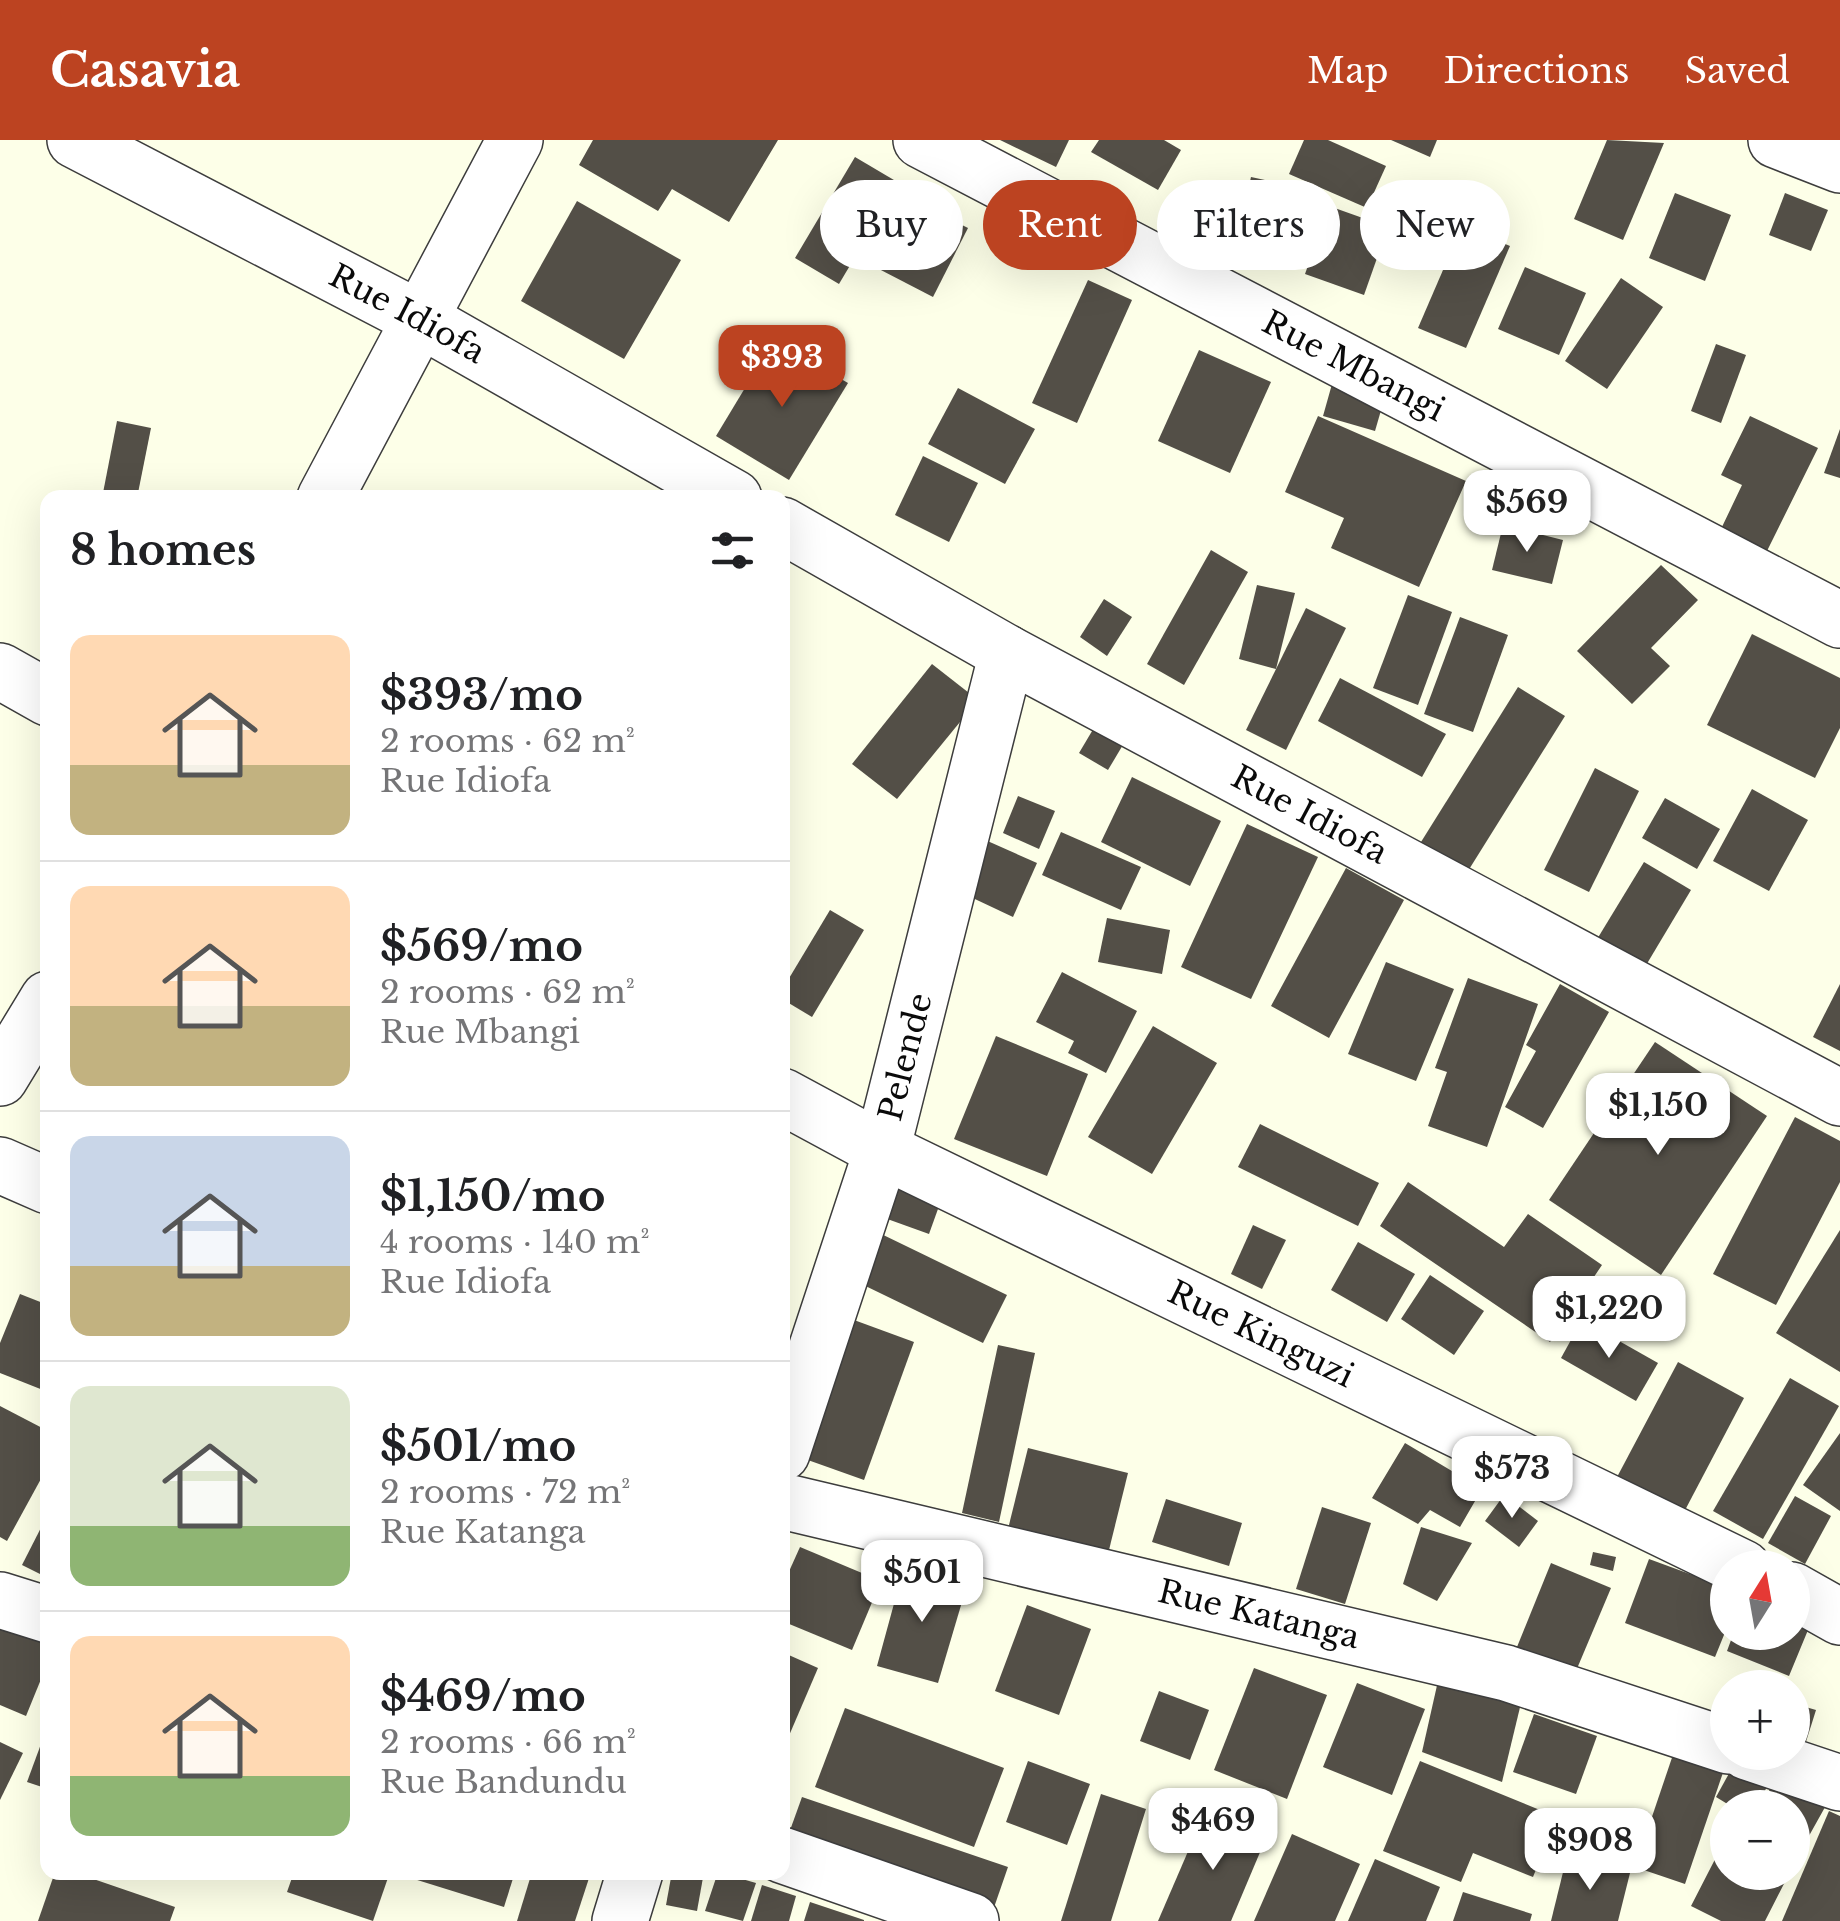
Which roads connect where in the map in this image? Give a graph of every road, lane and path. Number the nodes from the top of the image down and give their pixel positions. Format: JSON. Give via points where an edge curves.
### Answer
{"nodes":[{"id":1,"x":75,"y":140,"type":"edge"},
{"id":2,"x":515,"y":140,"type":"edge"},
{"id":3,"x":921,"y":140,"type":"edge"},
{"id":4,"x":1776,"y":140,"type":"edge"},
{"id":5,"x":1840,"y":165,"type":"edge"},
{"id":6,"x":418,"y":318,"type":"junction"},
{"id":7,"x":329,"y":490,"type":"edge"},
{"id":8,"x":720,"y":490,"type":"edge"},
{"id":9,"x":790,"y":530,"type":"edge"},
{"id":10,"x":1840,"y":620,"type":"edge"},
{"id":11,"x":1007,"y":653,"type":"junction"},
{"id":12,"x":0,"y":672,"type":"edge"},
{"id":13,"x":40,"y":694,"type":"edge"},
{"id":14,"x":40,"y":1012,"type":"edge"},
{"id":15,"x":0,"y":1078,"type":"edge"},
{"id":16,"x":1840,"y":1098,"type":"edge"},
{"id":17,"x":790,"y":1100,"type":"edge"},
{"id":18,"x":882,"y":1150,"type":"junction"},
{"id":19,"x":0,"y":1165,"type":"edge"},
{"id":20,"x":40,"y":1182,"type":"edge"},
{"id":21,"x":790,"y":1429,"type":"edge"},
{"id":22,"x":790,"y":1502,"type":"edge"},
{"id":23,"x":1710,"y":1552,"type":"edge"},
{"id":24,"x":0,"y":1600,"type":"edge"},
{"id":25,"x":1810,"y":1600,"type":"edge"},
{"id":26,"x":40,"y":1612,"type":"edge"},
{"id":27,"x":1840,"y":1616,"type":"edge"},
{"id":28,"x":1710,"y":1740,"type":"edge"},
{"id":29,"x":1801,"y":1770,"type":"edge"},
{"id":30,"x":1840,"y":1783,"type":"edge"},
{"id":31,"x":790,"y":1858,"type":"edge"},
{"id":32,"x":633,"y":1880,"type":"edge"},
{"id":33,"x":620,"y":1921,"type":"edge"},
{"id":34,"x":971,"y":1921,"type":"edge"}],
"edges":[{"from":1,"to":6,"type":"street","name":"Rue Idiofa"},
{"from":2,"to":6,"type":"street"},
{"from":3,"to":10,"type":"street","name":"Rue Mbangi"},
{"from":4,"to":5,"type":"street"},
{"from":6,"to":7,"type":"street"},
{"from":6,"to":8,"type":"street","name":"Rue Idiofa"},
{"from":9,"to":11,"type":"street","name":"Rue Idiofa"},
{"from":11,"to":16,"type":"street","name":"Rue Idiofa"},
{"from":11,"to":18,"type":"street","name":"Pelende"},
{"from":12,"to":13,"type":"street"},
{"from":14,"to":15,"type":"street"},
{"from":17,"to":18,"type":"street","name":"Rue Kinguzi"},
{"from":18,"to":21,"type":"street","name":"Pelende"},
{"from":18,"to":23,"type":"street","name":"Rue Kinguzi"},
{"from":19,"to":20,"type":"street"},
{"from":22,"to":28,"type":"street","name":"Rue Katanga","via":[[1506,1673]]},
{"from":24,"to":26,"type":"street"},
{"from":25,"to":27,"type":"street"},
{"from":29,"to":30,"type":"street"},
{"from":31,"to":34,"type":"street"},
{"from":32,"to":33,"type":"street"}]}
